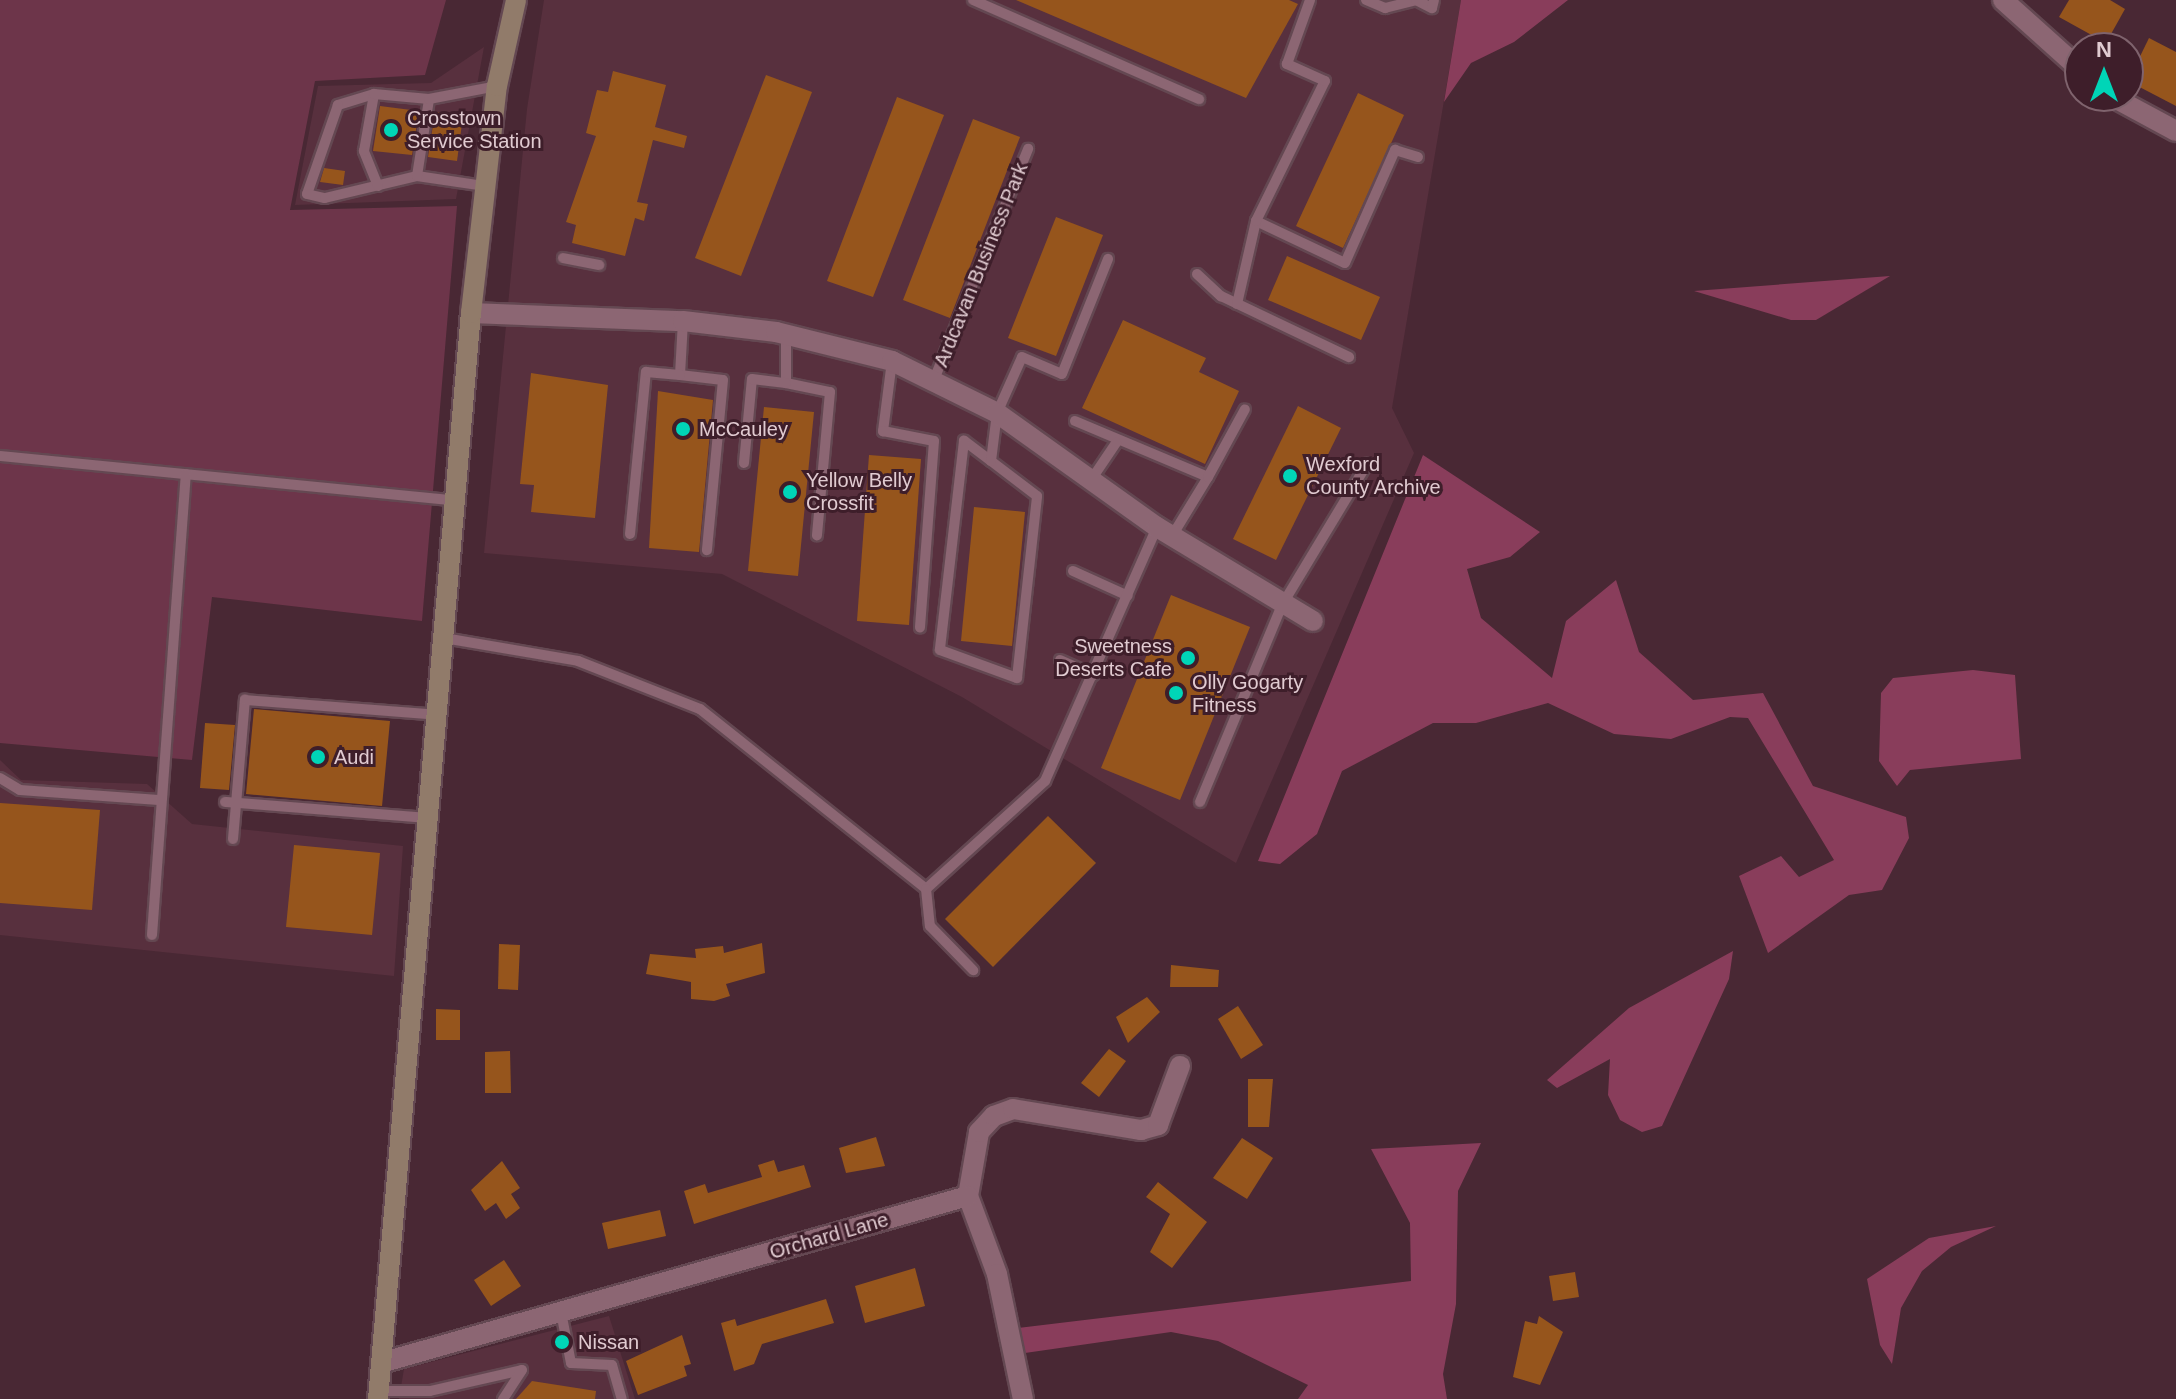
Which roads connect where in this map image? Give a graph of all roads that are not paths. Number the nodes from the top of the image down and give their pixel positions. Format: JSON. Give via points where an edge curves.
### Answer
{"nodes":[{"id":1,"x":516,"y":0,"type":"edge"},
{"id":2,"x":973,"y":0,"type":"edge"},
{"id":3,"x":1310,"y":0,"type":"edge"},
{"id":4,"x":1366,"y":0,"type":"edge"},
{"id":5,"x":1434,"y":0,"type":"edge"},
{"id":6,"x":2003,"y":0,"type":"edge"},
{"id":7,"x":2064,"y":55,"type":"edge"},
{"id":8,"x":497,"y":86,"type":"junction"},
{"id":9,"x":374,"y":94,"type":"junction"},
{"id":10,"x":429,"y":99,"type":"junction"},
{"id":11,"x":1199,"y":99,"type":"dead end"},
{"id":12,"x":2141,"y":112,"type":"edge"},
{"id":13,"x":2176,"y":131,"type":"edge"},
{"id":14,"x":1028,"y":149,"type":"dead end"},
{"id":15,"x":1418,"y":157,"type":"dead end"},
{"id":16,"x":417,"y":176,"type":"junction"},
{"id":17,"x":378,"y":186,"type":"junction"},
{"id":18,"x":485,"y":186,"type":"junction"},
{"id":19,"x":1256,"y":221,"type":"junction"},
{"id":20,"x":563,"y":258,"type":"dead end"},
{"id":21,"x":1108,"y":259,"type":"dead end"},
{"id":22,"x":599,"y":265,"type":"dead end"},
{"id":23,"x":1197,"y":274,"type":"dead end"},
{"id":24,"x":1237,"y":304,"type":"junction"},
{"id":25,"x":471,"y":313,"type":"junction"},
{"id":26,"x":683,"y":321,"type":"junction"},
{"id":27,"x":786,"y":335,"type":"junction"},
{"id":28,"x":1349,"y":357,"type":"dead end"},
{"id":29,"x":892,"y":361,"type":"junction"},
{"id":30,"x":680,"y":375,"type":"junction"},
{"id":31,"x":933,"y":382,"type":"junction"},
{"id":32,"x":786,"y":383,"type":"junction"},
{"id":33,"x":1245,"y":409,"type":"dead end"},
{"id":34,"x":997,"y":413,"type":"junction"},
{"id":35,"x":1075,"y":421,"type":"dead end"},
{"id":36,"x":1116,"y":443,"type":"junction"},
{"id":37,"x":0,"y":456,"type":"edge"},
{"id":38,"x":991,"y":461,"type":"junction"},
{"id":39,"x":744,"y":463,"type":"dead end"},
{"id":40,"x":1367,"y":464,"type":"dead end"},
{"id":41,"x":186,"y":474,"type":"junction"},
{"id":42,"x":1208,"y":477,"type":"junction"},
{"id":43,"x":1091,"y":480,"type":"junction"},
{"id":44,"x":455,"y":501,"type":"junction"},
{"id":45,"x":1165,"y":532,"type":"junction"},
{"id":46,"x":630,"y":534,"type":"dead end"},
{"id":47,"x":817,"y":535,"type":"dead end"},
{"id":48,"x":707,"y":550,"type":"dead end"},
{"id":49,"x":1073,"y":571,"type":"dead end"},
{"id":50,"x":1128,"y":596,"type":"junction"},
{"id":51,"x":1282,"y":605,"type":"junction"},
{"id":52,"x":1313,"y":621,"type":"dead end"},
{"id":53,"x":920,"y":627,"type":"dead end"},
{"id":54,"x":444,"y":638,"type":"junction"},
{"id":55,"x":1060,"y":660,"type":"dead end"},
{"id":56,"x":1094,"y":675,"type":"junction"},
{"id":57,"x":438,"y":715,"type":"junction"},
{"id":58,"x":0,"y":778,"type":"edge"},
{"id":59,"x":159,"y":800,"type":"junction"},
{"id":60,"x":230,"y":802,"type":"junction"},
{"id":61,"x":1200,"y":802,"type":"dead end"},
{"id":62,"x":429,"y":818,"type":"junction"},
{"id":63,"x":233,"y":839,"type":"dead end"},
{"id":64,"x":926,"y":889,"type":"junction"},
{"id":65,"x":152,"y":935,"type":"dead end"},
{"id":66,"x":973,"y":970,"type":"dead end"},
{"id":67,"x":1180,"y":1066,"type":"dead end"},
{"id":68,"x":968,"y":1196,"type":"junction"},
{"id":69,"x":561,"y":1312,"type":"junction"},
{"id":70,"x":384,"y":1362,"type":"junction"},
{"id":71,"x":379,"y":1395,"type":"edge"},
{"id":72,"x":503,"y":1399,"type":"edge"},
{"id":73,"x":622,"y":1399,"type":"edge"},
{"id":74,"x":1023,"y":1399,"type":"edge"}],
"edges":[{"from":1,"to":8,"type":"main road"},
{"from":2,"to":11,"type":"lane"},
{"from":3,"to":19,"type":"lane","via":[[1287,64],[1325,81]]},
{"from":4,"to":5,"type":"lane","via":[[1385,8],[1416,0],[1432,8]]},
{"from":6,"to":7,"type":"street"},
{"from":8,"to":10,"type":"lane"},
{"from":8,"to":18,"type":"main road"},
{"from":9,"to":10,"type":"lane"},
{"from":9,"to":17,"type":"lane","via":[[364,151]]},
{"from":9,"to":17,"type":"lane","via":[[338,105],[307,194],[325,198]]},
{"from":10,"to":16,"type":"lane"},
{"from":12,"to":13,"type":"street"},
{"from":14,"to":31,"type":"lane","name":"Ardcavan Business Park"},
{"from":15,"to":19,"type":"lane","via":[[1395,150],[1345,263]]},
{"from":16,"to":17,"type":"lane"},
{"from":16,"to":18,"type":"lane"},
{"from":18,"to":25,"type":"main road"},
{"from":19,"to":24,"type":"lane"},
{"from":20,"to":22,"type":"lane"},
{"from":21,"to":34,"type":"lane","via":[[1062,374],[1022,357]]},
{"from":23,"to":24,"type":"lane"},
{"from":24,"to":28,"type":"lane"},
{"from":25,"to":26,"type":"street","name":"Ardcavan Business Park"},
{"from":25,"to":44,"type":"main road"},
{"from":26,"to":27,"type":"street","name":"Ardcavan Business Park"},
{"from":26,"to":30,"type":"lane"},
{"from":27,"to":29,"type":"street","name":"Ardcavan Business Park"},
{"from":27,"to":32,"type":"lane"},
{"from":29,"to":31,"type":"street","name":"Ardcavan Business Park"},
{"from":29,"to":53,"type":"lane","via":[[883,431],[934,441]]},
{"from":30,"to":46,"type":"lane","via":[[646,372]]},
{"from":30,"to":48,"type":"lane","via":[[723,380]]},
{"from":31,"to":34,"type":"street","name":"Ardcavan Business Park"},
{"from":32,"to":39,"type":"lane","via":[[752,379]]},
{"from":32,"to":47,"type":"lane","via":[[830,392]]},
{"from":33,"to":42,"type":"lane"},
{"from":34,"to":38,"type":"lane"},
{"from":34,"to":43,"type":"street","name":"Ardcavan Business Park"},
{"from":35,"to":36,"type":"lane"},
{"from":36,"to":42,"type":"lane"},
{"from":36,"to":43,"type":"lane"},
{"from":37,"to":41,"type":"lane"},
{"from":38,"to":38,"type":"lane","via":[[964,441],[940,650],[1017,678],[1037,496]]},
{"from":40,"to":51,"type":"lane"},
{"from":41,"to":44,"type":"lane"},
{"from":41,"to":59,"type":"lane"},
{"from":42,"to":45,"type":"lane"},
{"from":43,"to":45,"type":"street","name":"Ardcavan Business Park"},
{"from":44,"to":54,"type":"main road"},
{"from":45,"to":50,"type":"lane"},
{"from":45,"to":51,"type":"street","name":"Ardcavan Business Park"},
{"from":49,"to":50,"type":"lane"},
{"from":50,"to":56,"type":"lane"},
{"from":51,"to":52,"type":"street","name":"Ardcavan Business Park"},
{"from":51,"to":61,"type":"lane"},
{"from":54,"to":57,"type":"main road"},
{"from":54,"to":64,"type":"lane","via":[[578,661],[700,709]]},
{"from":55,"to":56,"type":"lane"},
{"from":56,"to":64,"type":"lane","via":[[1045,781]]},
{"from":57,"to":60,"type":"lane","via":[[245,700]]},
{"from":57,"to":62,"type":"main road"},
{"from":58,"to":59,"type":"lane","via":[[20,790]]},
{"from":59,"to":65,"type":"lane"},
{"from":60,"to":62,"type":"lane"},
{"from":60,"to":63,"type":"lane"},
{"from":62,"to":70,"type":"main road"},
{"from":64,"to":66,"type":"lane","via":[[930,926]]},
{"from":67,"to":68,"type":"street","via":[[1158,1125],[1141,1130],[1013,1109],[994,1116],[979,1132]]},
{"from":68,"to":69,"type":"street","name":"Orchard Lane"},
{"from":68,"to":74,"type":"street","via":[[997,1274]]},
{"from":69,"to":70,"type":"street","name":"Orchard Lane"},
{"from":69,"to":73,"type":"lane","via":[[571,1363],[612,1365]]},
{"from":70,"to":71,"type":"main road"},
{"from":71,"to":72,"type":"lane","via":[[430,1391],[522,1370]]}]}
